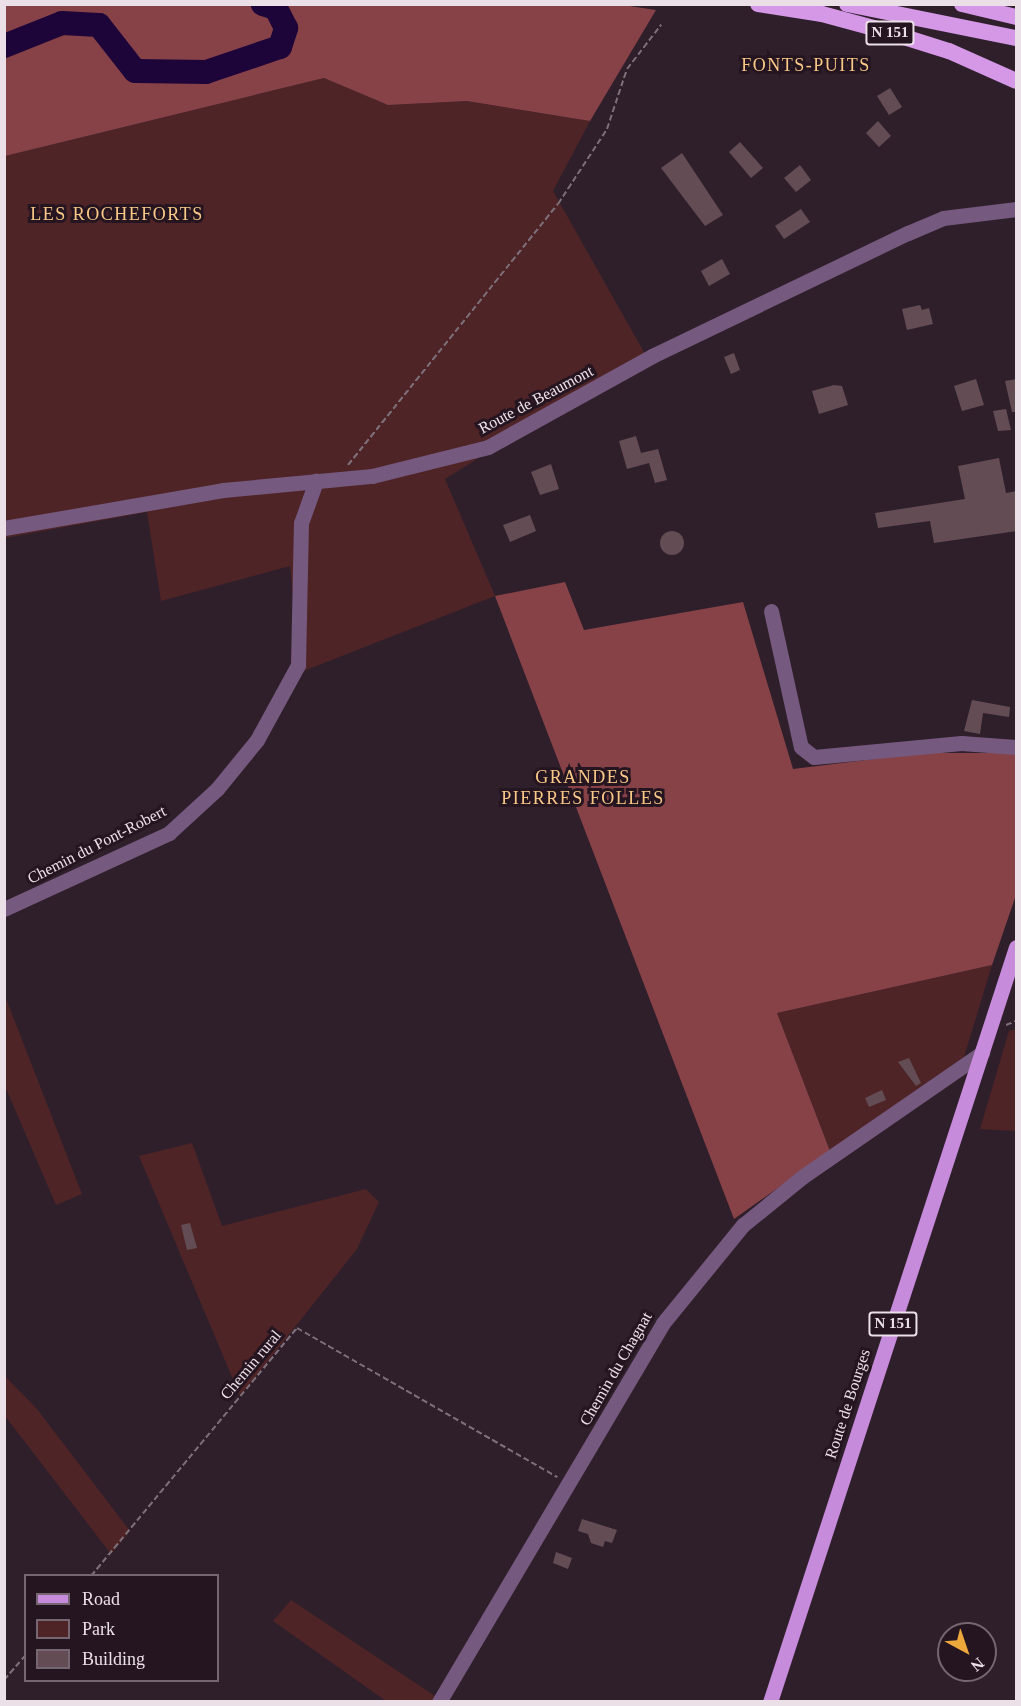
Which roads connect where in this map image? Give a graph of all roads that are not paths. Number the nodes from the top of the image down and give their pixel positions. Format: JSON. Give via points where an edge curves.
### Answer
{"nodes":[{"id":1,"x":758,"y":4,"type":"edge"},
{"id":2,"x":847,"y":4,"type":"edge"},
{"id":3,"x":962,"y":4,"type":"edge"},
{"id":4,"x":1017,"y":17,"type":"edge"},
{"id":5,"x":1017,"y":38,"type":"edge"},
{"id":6,"x":1017,"y":81,"type":"edge"},
{"id":7,"x":1017,"y":209,"type":"edge"},
{"id":8,"x":316,"y":481,"type":"junction"},
{"id":9,"x":4,"y":528,"type":"edge"},
{"id":10,"x":771,"y":612,"type":"dead end"},
{"id":11,"x":1017,"y":747,"type":"edge"},
{"id":12,"x":4,"y":909,"type":"edge"},
{"id":13,"x":1017,"y":947,"type":"edge"},
{"id":14,"x":982,"y":1053,"type":"junction"},
{"id":15,"x":440,"y":1701,"type":"edge"},
{"id":16,"x":770,"y":1701,"type":"edge"}],
"edges":[{"from":1,"to":6,"type":"highway","number":"N 151","via":[[822,14],[885,31],[950,51]]},
{"from":2,"to":5,"type":"highway"},
{"from":3,"to":4,"type":"highway"},
{"from":7,"to":8,"type":"street","name":"Route de Beaumont","via":[[943,218],[908,233],[652,356],[488,447],[372,476]]},
{"from":8,"to":9,"type":"street","name":"Route de Beaumont","via":[[223,489]]},
{"from":8,"to":12,"type":"street","name":"Chemin du Pont-Robert","via":[[301,523],[298,665],[257,740],[217,789],[169,833]]},
{"from":10,"to":11,"type":"street","via":[[801,747],[814,757],[961,743]]},
{"from":13,"to":14,"type":"main road","name":"Route de Bourges","number":"N 151"},
{"from":14,"to":15,"type":"street","name":"Chemin du Chagnat","via":[[802,1177],[743,1225],[663,1323]]},
{"from":14,"to":16,"type":"main road","name":"Route de Bourges","number":"N 151"}]}
